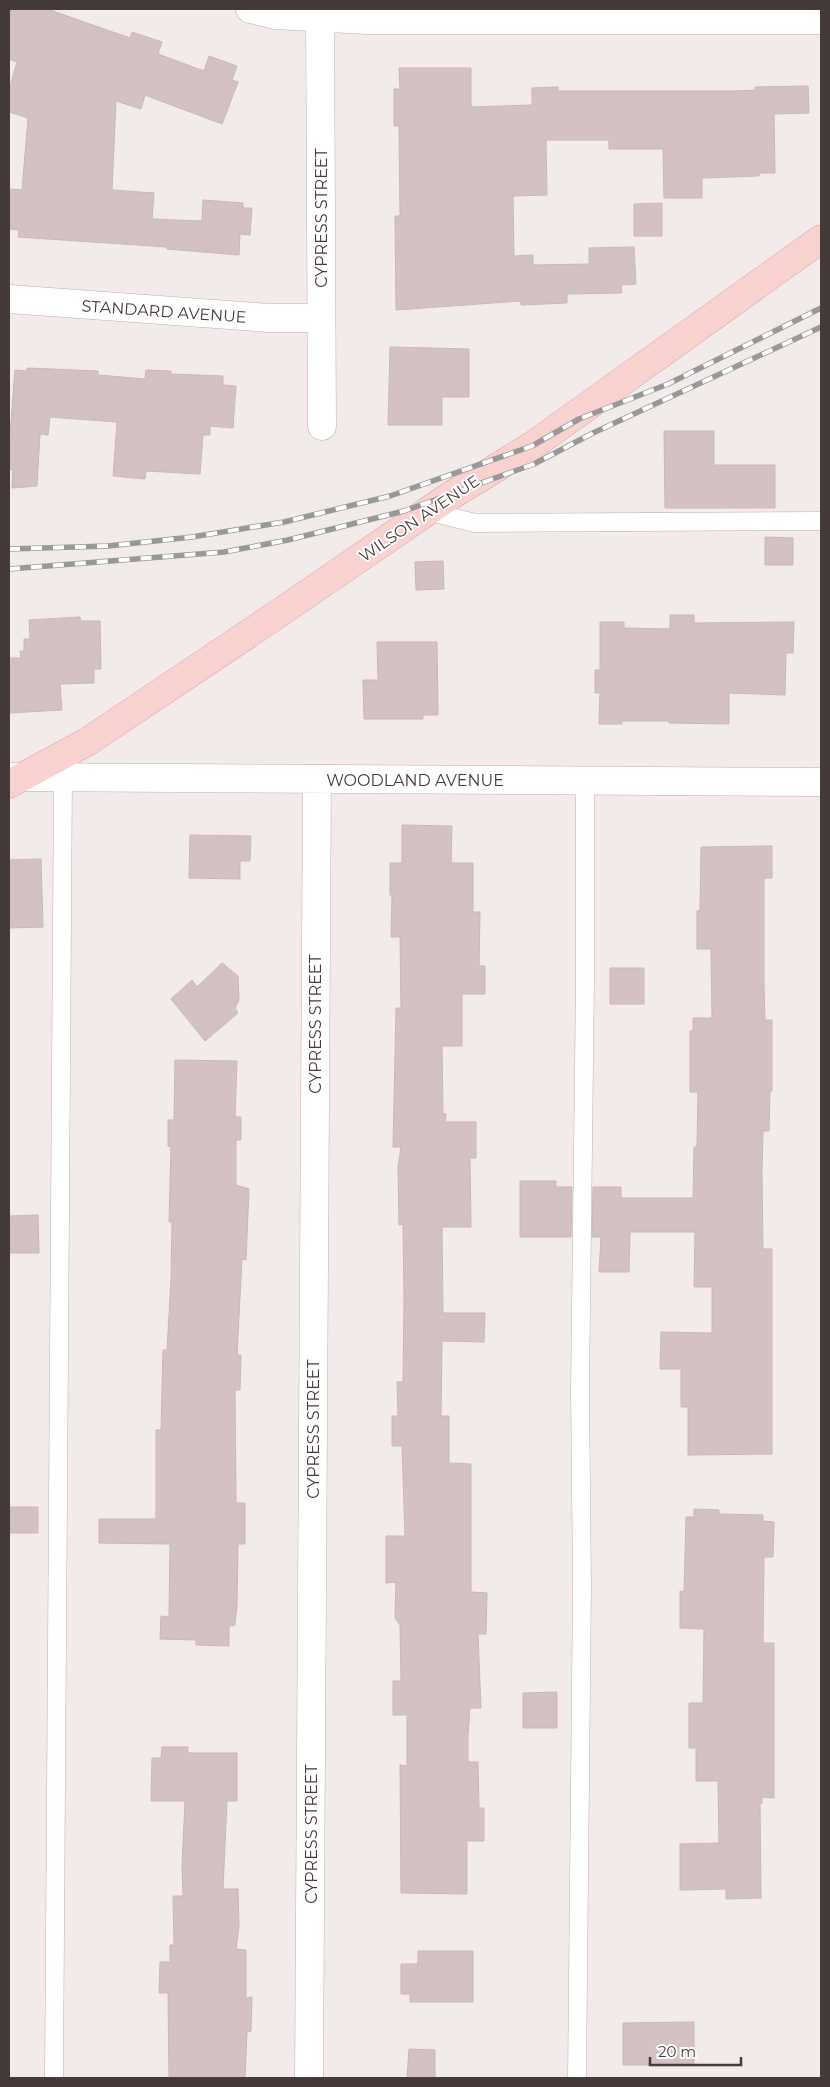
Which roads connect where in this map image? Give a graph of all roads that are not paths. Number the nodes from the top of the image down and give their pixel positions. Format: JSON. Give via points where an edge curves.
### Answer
{"nodes":[{"id":1,"x":250,"y":9,"type":"edge"},
{"id":2,"x":320,"y":13,"type":"edge"},
{"id":3,"x":821,"y":20,"type":"edge"},
{"id":4,"x":821,"y":240,"type":"edge"},
{"id":5,"x":9,"y":300,"type":"edge"},
{"id":6,"x":320,"y":318,"type":"junction"},
{"id":7,"x":322,"y":426,"type":"dead end"},
{"id":8,"x":427,"y":511,"type":"junction"},
{"id":9,"x":821,"y":521,"type":"edge"},
{"id":10,"x":63,"y":778,"type":"junction"},
{"id":11,"x":12,"y":780,"type":"edge"},
{"id":12,"x":317,"y":780,"type":"junction"},
{"id":13,"x":585,"y":781,"type":"junction"},
{"id":14,"x":821,"y":782,"type":"edge"},
{"id":15,"x":54,"y":2078,"type":"edge"},
{"id":16,"x":309,"y":2078,"type":"edge"},
{"id":17,"x":577,"y":2078,"type":"edge"}],
"edges":[{"from":1,"to":2,"type":"street","via":[[275,15]]},
{"from":2,"to":3,"type":"street"},
{"from":2,"to":6,"type":"street","name":"CYPRESS STREET"},
{"from":4,"to":8,"type":"street","name":"WILSON AVENUE","via":[[532,446]]},
{"from":5,"to":6,"type":"street","name":"STANDARD AVENUE","via":[[269,318]]},
{"from":6,"to":7,"type":"street","name":"CYPRESS STREET"},
{"from":8,"to":9,"type":"lane","via":[[475,523]]},
{"from":8,"to":11,"type":"street","name":"WILSON AVENUE","via":[[87,742]]},
{"from":10,"to":11,"type":"street","name":"WOODLAND AVENUE"},
{"from":10,"to":12,"type":"street","name":"WOODLAND AVENUE"},
{"from":10,"to":15,"type":"lane"},
{"from":12,"to":13,"type":"street","name":"WOODLAND AVENUE"},
{"from":12,"to":16,"type":"street","name":"CYPRESS STREET"},
{"from":13,"to":14,"type":"street","name":"WOODLAND AVENUE"},
{"from":13,"to":17,"type":"lane"}]}
